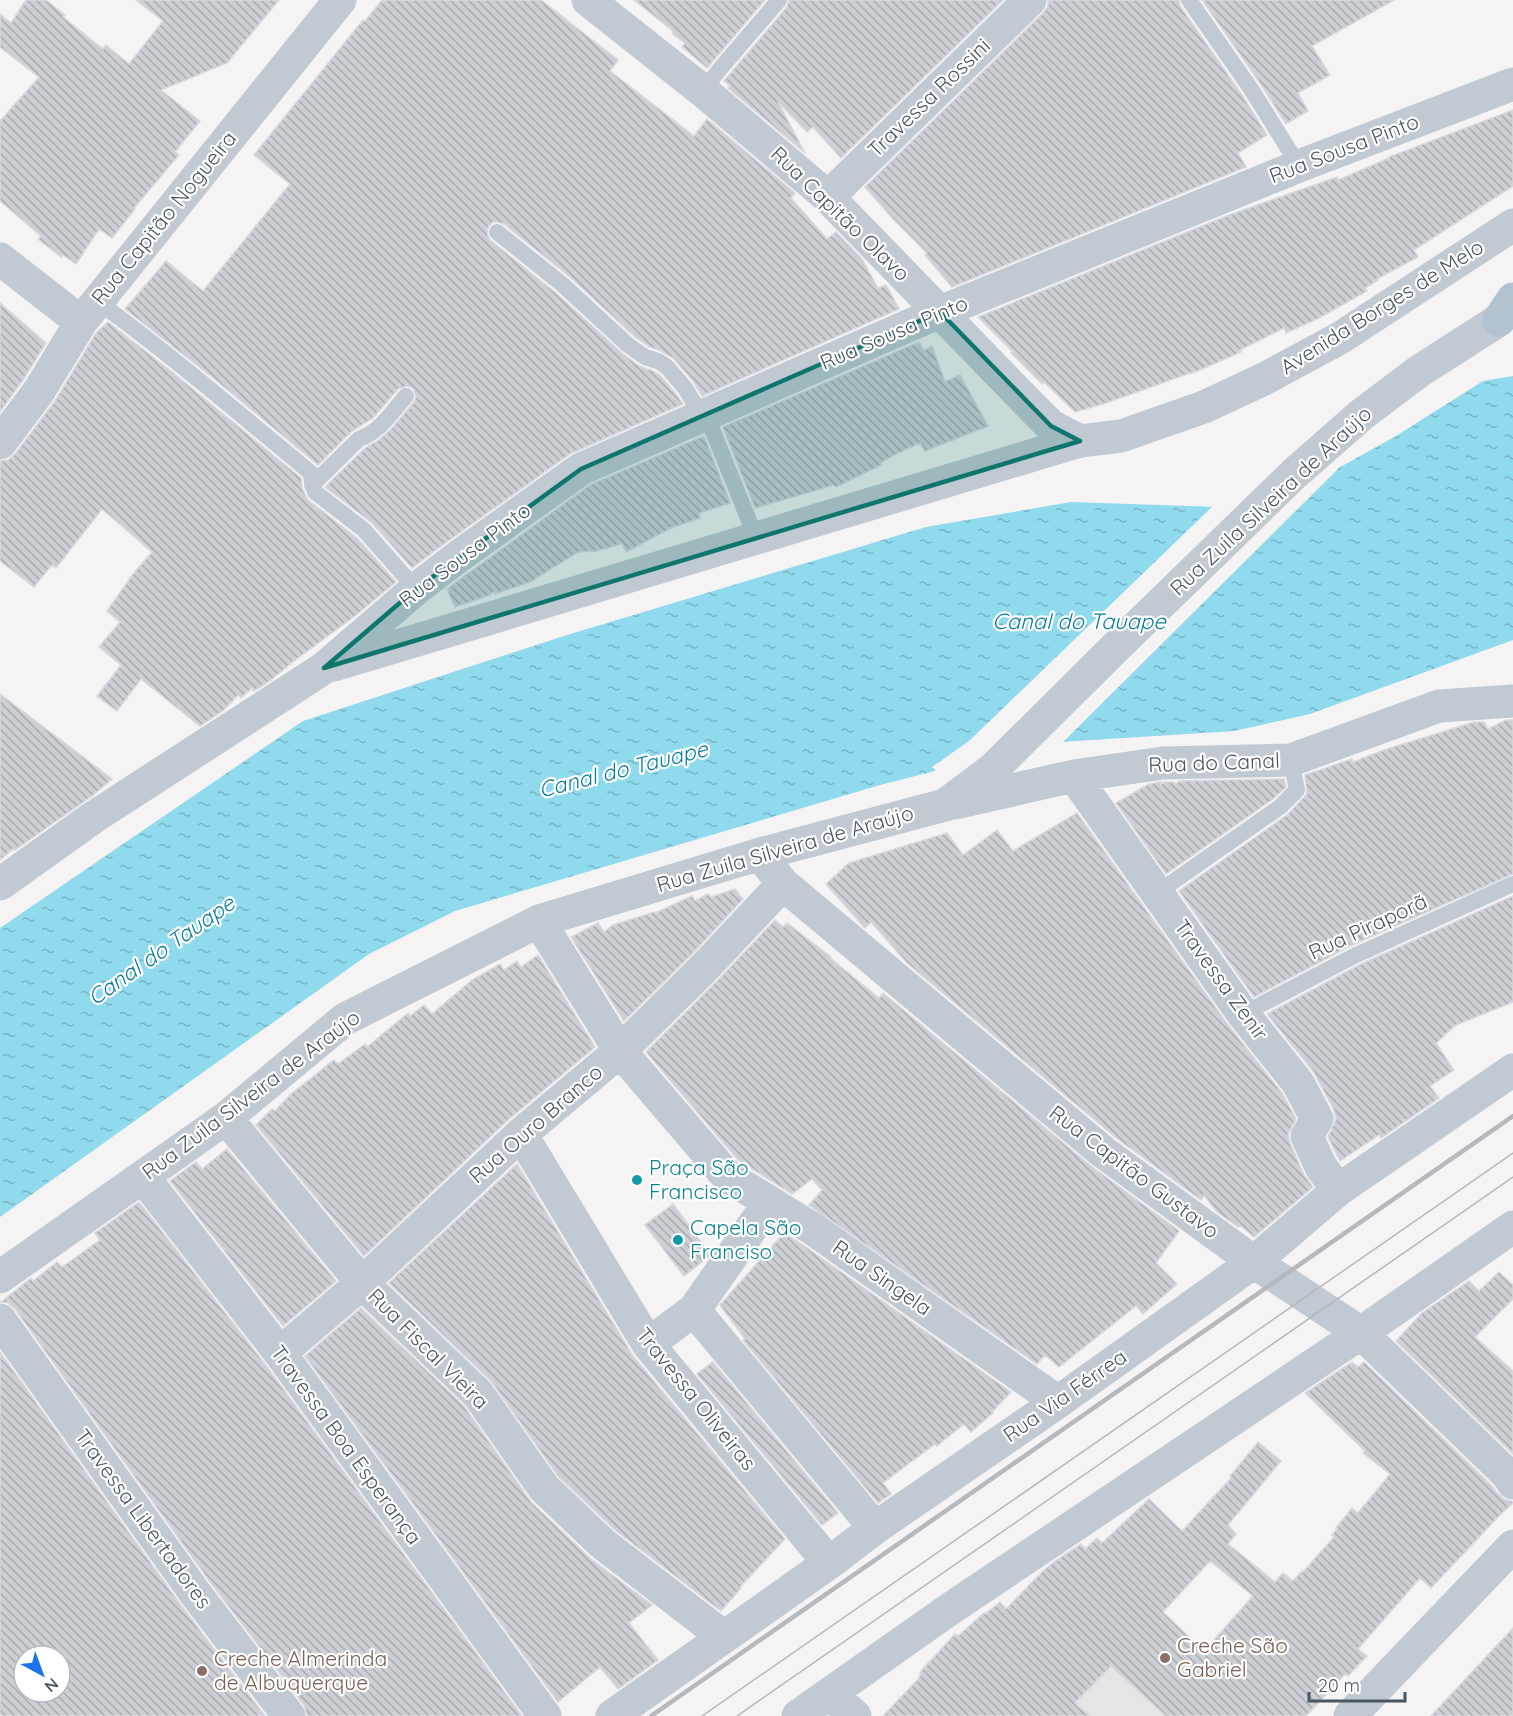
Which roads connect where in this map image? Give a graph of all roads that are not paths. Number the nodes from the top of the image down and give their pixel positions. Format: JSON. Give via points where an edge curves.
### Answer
{"nodes":[{"id":1,"x":340,"y":0,"type":"edge"},
{"id":2,"x":588,"y":0,"type":"edge"},
{"id":3,"x":780,"y":0,"type":"edge"},
{"id":4,"x":1030,"y":0,"type":"edge"},
{"id":5,"x":1190,"y":0,"type":"edge"},
{"id":6,"x":1513,"y":84,"type":"edge"},
{"id":7,"x":703,"y":91,"type":"junction"},
{"id":8,"x":1299,"y":166,"type":"junction"},
{"id":9,"x":828,"y":197,"type":"junction"},
{"id":10,"x":1513,"y":225,"type":"edge"},
{"id":11,"x":497,"y":232,"type":"dead end"},
{"id":12,"x":0,"y":259,"type":"edge"},
{"id":13,"x":89,"y":311,"type":"junction"},
{"id":14,"x":1508,"y":311,"type":"edge"},
{"id":15,"x":940,"y":312,"type":"junction"},
{"id":16,"x":406,"y":396,"type":"dead end"},
{"id":17,"x":704,"y":415,"type":"junction"},
{"id":18,"x":1080,"y":441,"type":"junction"},
{"id":19,"x":0,"y":443,"type":"edge"},
{"id":20,"x":312,"y":485,"type":"junction"},
{"id":21,"x":756,"y":538,"type":"junction"},
{"id":22,"x":416,"y":589,"type":"junction"},
{"id":23,"x":324,"y":668,"type":"junction"},
{"id":24,"x":1513,"y":701,"type":"edge"},
{"id":25,"x":1291,"y":760,"type":"junction"},
{"id":26,"x":1074,"y":777,"type":"junction"},
{"id":27,"x":945,"y":805,"type":"junction"},
{"id":28,"x":760,"y":854,"type":"junction"},
{"id":29,"x":0,"y":884,"type":"edge"},
{"id":30,"x":783,"y":884,"type":"junction"},
{"id":31,"x":1513,"y":884,"type":"edge"},
{"id":32,"x":1157,"y":893,"type":"junction"},
{"id":33,"x":539,"y":921,"type":"junction"},
{"id":34,"x":1243,"y":1014,"type":"junction"},
{"id":35,"x":620,"y":1050,"type":"junction"},
{"id":36,"x":1513,"y":1070,"type":"edge"},
{"id":37,"x":226,"y":1118,"type":"junction"},
{"id":38,"x":521,"y":1134,"type":"junction"},
{"id":39,"x":143,"y":1177,"type":"junction"},
{"id":40,"x":1338,"y":1190,"type":"junction"},
{"id":41,"x":769,"y":1203,"type":"junction"},
{"id":42,"x":1513,"y":1227,"type":"edge"},
{"id":43,"x":1254,"y":1262,"type":"junction"},
{"id":44,"x":0,"y":1277,"type":"edge"},
{"id":45,"x":362,"y":1283,"type":"junction"},
{"id":46,"x":694,"y":1310,"type":"junction"},
{"id":47,"x":0,"y":1320,"type":"edge"},
{"id":48,"x":1361,"y":1333,"type":"junction"},
{"id":49,"x":648,"y":1344,"type":"junction"},
{"id":50,"x":280,"y":1353,"type":"junction"},
{"id":51,"x":1058,"y":1402,"type":"junction"},
{"id":52,"x":1513,"y":1483,"type":"edge"},
{"id":53,"x":875,"y":1528,"type":"junction"},
{"id":54,"x":1513,"y":1546,"type":"edge"},
{"id":55,"x":829,"y":1563,"type":"junction"},
{"id":56,"x":724,"y":1637,"type":"junction"},
{"id":57,"x":830,"y":1694,"type":"junction"},
{"id":58,"x":289,"y":1716,"type":"edge"},
{"id":59,"x":545,"y":1716,"type":"edge"},
{"id":60,"x":612,"y":1716,"type":"edge"},
{"id":61,"x":798,"y":1716,"type":"edge"},
{"id":62,"x":855,"y":1716,"type":"edge"},
{"id":63,"x":1350,"y":1716,"type":"edge"}],
"edges":[{"from":1,"to":13,"type":"street","name":"Rua Capitão Nogueira"},
{"from":2,"to":7,"type":"street","name":"Rua Capitão Olavo"},
{"from":3,"to":7,"type":"lane"},
{"from":4,"to":9,"type":"street","name":"Travessa Rossini"},
{"from":5,"to":8,"type":"lane"},
{"from":6,"to":8,"type":"street","name":"Rua Sousa Pinto"},
{"from":7,"to":9,"type":"street","name":"Rua Capitão Olavo"},
{"from":8,"to":15,"type":"street","name":"Rua Sousa Pinto"},
{"from":9,"to":15,"type":"street","name":"Rua Capitão Olavo"},
{"from":10,"to":18,"type":"street","name":"Avenida Borges de Melo","via":[[1340,338],[1264,379],[1204,407],[1121,436]]},
{"from":11,"to":17,"type":"lane","via":[[628,345],[667,367]]},
{"from":12,"to":13,"type":"street"},
{"from":13,"to":19,"type":"street","name":"Rua Capitão Nogueira","via":[[39,391]]},
{"from":13,"to":20,"type":"lane","via":[[131,326],[310,473]]},
{"from":14,"to":27,"type":"street","name":"Rua Zuila Silveira de Araújo","via":[[1361,415],[1294,474],[993,769]]},
{"from":15,"to":17,"type":"street","name":"Rua Sousa Pinto"},
{"from":15,"to":18,"type":"street","name":"Rua Capitão Olavo","via":[[1051,426]]},
{"from":16,"to":20,"type":"lane","via":[[379,429],[359,439]]},
{"from":17,"to":21,"type":"lane"},
{"from":17,"to":22,"type":"street","name":"Rua Sousa Pinto","via":[[581,469]]},
{"from":18,"to":21,"type":"street","name":"Rua Sousa Pinto"},
{"from":20,"to":22,"type":"lane","via":[[315,492],[364,531]]},
{"from":21,"to":23,"type":"street","name":"Rua Sousa Pinto"},
{"from":22,"to":23,"type":"street","name":"Rua Sousa Pinto"},
{"from":23,"to":29,"type":"street","name":"Rua Sousa Pinto","via":[[94,817]]},
{"from":24,"to":25,"type":"street","name":"Rua do Canal","via":[[1439,706]]},
{"from":25,"to":26,"type":"street","name":"Rua do Canal","via":[[1163,763]]},
{"from":25,"to":32,"type":"lane","via":[[1297,790],[1280,807]]},
{"from":26,"to":27,"type":"street","name":"Rua do Canal"},
{"from":26,"to":32,"type":"street","name":"Travessa Zenir"},
{"from":27,"to":28,"type":"street","name":"Rua Zuila Silveira de Araújo"},
{"from":28,"to":30,"type":"street","name":"Rua Capitão Gustavo"},
{"from":28,"to":33,"type":"street","name":"Rua Zuila Silveira de Araújo"},
{"from":30,"to":35,"type":"street","name":"Rua Ouro Branco"},
{"from":30,"to":43,"type":"street","name":"Rua Capitão Gustavo","via":[[1103,1152]]},
{"from":31,"to":34,"type":"lane","name":"Rua Piraporã","via":[[1354,956]]},
{"from":32,"to":34,"type":"street","name":"Travessa Zenir"},
{"from":33,"to":35,"type":"street","name":"Rua Singela"},
{"from":33,"to":37,"type":"street","name":"Rua Zuila Silveira de Araújo","via":[[345,1019]]},
{"from":34,"to":40,"type":"street","name":"Travessa Zenir","via":[[1298,1083],[1317,1119],[1307,1136],[1321,1167]]},
{"from":35,"to":38,"type":"street","name":"Rua Ouro Branco"},
{"from":35,"to":41,"type":"street","name":"Rua Singela","via":[[728,1176]]},
{"from":36,"to":40,"type":"street","name":"Rua Via Férrea"},
{"from":37,"to":39,"type":"street","name":"Rua Zuila Silveira de Araújo"},
{"from":37,"to":45,"type":"street","name":"Rua Fiscal Vieira"},
{"from":38,"to":45,"type":"street","name":"Rua Ouro Branco"},
{"from":38,"to":49,"type":"street","name":"Travessa Oliveiras"},
{"from":39,"to":44,"type":"street","name":"Rua Zuila Silveira de Araújo"},
{"from":39,"to":50,"type":"street","name":"Travessa Boa Esperança"},
{"from":40,"to":43,"type":"street","name":"Rua Via Férrea"},
{"from":41,"to":46,"type":"street"},
{"from":41,"to":51,"type":"street","name":"Rua Singela","via":[[813,1229]]},
{"from":42,"to":48,"type":"street"},
{"from":43,"to":48,"type":"street","name":"Rua Capitão Gustavo"},
{"from":43,"to":51,"type":"street","name":"Rua Via Férrea"},
{"from":45,"to":50,"type":"street","name":"Rua Ouro Branco"},
{"from":45,"to":56,"type":"street","name":"Rua Fiscal Vieira","via":[[478,1394],[544,1488],[603,1544]]},
{"from":46,"to":49,"type":"street"},
{"from":46,"to":53,"type":"street"},
{"from":47,"to":58,"type":"street","name":"Travessa Libertadores","via":[[195,1593]]},
{"from":48,"to":52,"type":"street","name":"Rua Capitão Gustavo"},
{"from":48,"to":57,"type":"street"},
{"from":49,"to":55,"type":"street","name":"Travessa Oliveiras"},
{"from":50,"to":59,"type":"street","name":"Travessa Boa Esperança"},
{"from":51,"to":53,"type":"street","name":"Rua Via Férrea"},
{"from":53,"to":55,"type":"street","name":"Rua Via Férrea"},
{"from":54,"to":63,"type":"street"},
{"from":55,"to":56,"type":"street","name":"Rua Via Férrea"},
{"from":56,"to":60,"type":"street","name":"Rua Via Férrea"},
{"from":57,"to":61,"type":"street"},
{"from":57,"to":62,"type":"street"}]}
